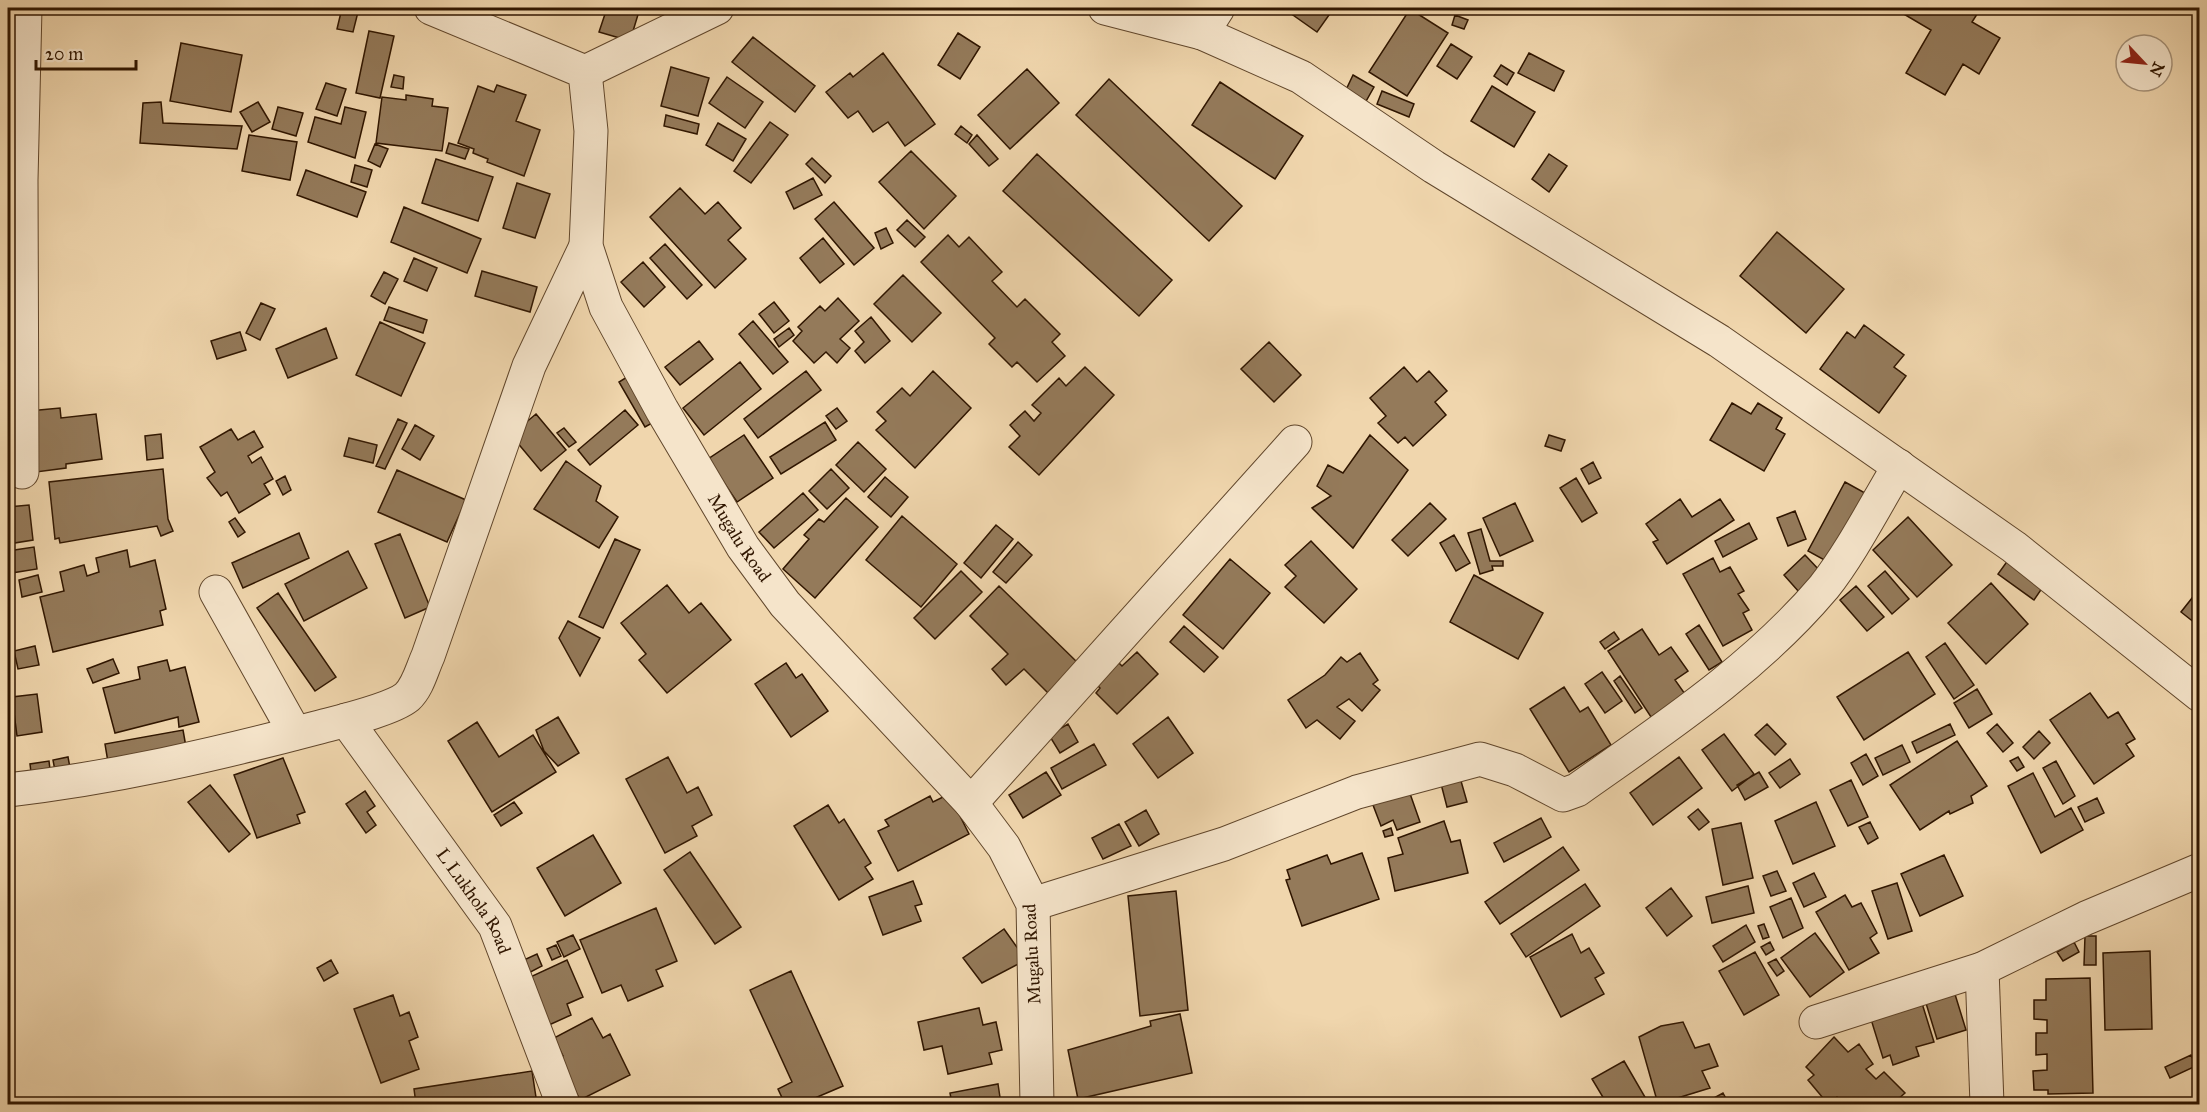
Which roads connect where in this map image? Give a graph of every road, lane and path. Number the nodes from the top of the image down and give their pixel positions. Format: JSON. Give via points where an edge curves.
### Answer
{"nodes":[{"id":1,"x":26,"y":8,"type":"edge"},
{"id":2,"x":431,"y":8,"type":"edge"},
{"id":3,"x":717,"y":8,"type":"edge"},
{"id":4,"x":1105,"y":8,"type":"edge"},
{"id":5,"x":1210,"y":20,"type":"edge"},
{"id":6,"x":585,"y":72,"type":"junction"},
{"id":7,"x":586,"y":246,"type":"junction"},
{"id":8,"x":1295,"y":442,"type":"dead end"},
{"id":9,"x":1899,"y":466,"type":"junction"},
{"id":10,"x":21,"y":472,"type":"dead end"},
{"id":11,"x":216,"y":592,"type":"dead end"},
{"id":12,"x":2199,"y":695,"type":"edge"},
{"id":13,"x":346,"y":720,"type":"junction"},
{"id":14,"x":295,"y":733,"type":"junction"},
{"id":15,"x":8,"y":790,"type":"edge"},
{"id":16,"x":971,"y":803,"type":"junction"},
{"id":17,"x":2199,"y":870,"type":"edge"},
{"id":18,"x":1033,"y":904,"type":"junction"},
{"id":19,"x":1982,"y":969,"type":"junction"},
{"id":20,"x":1816,"y":1022,"type":"dead end"},
{"id":21,"x":563,"y":1104,"type":"edge"},
{"id":22,"x":1037,"y":1104,"type":"edge"},
{"id":23,"x":1987,"y":1104,"type":"edge"}],
"edges":[{"from":1,"to":10,"type":"street","via":[[21,180]]},
{"from":2,"to":6,"type":"street"},
{"from":3,"to":6,"type":"street"},
{"from":4,"to":5,"type":"street"},
{"from":5,"to":9,"type":"street","via":[[1434,167],[1719,341]]},
{"from":6,"to":7,"type":"street","name":"Mugalu Road","via":[[591,131]]},
{"from":7,"to":13,"type":"street","via":[[529,366],[416,684],[407,697]]},
{"from":7,"to":16,"type":"street","name":"Mugalu Road","via":[[606,307],[743,547],[785,604]]},
{"from":8,"to":16,"type":"street"},
{"from":9,"to":12,"type":"street","via":[[2014,547]]},
{"from":9,"to":18,"type":"street","via":[[1825,585],[1795,616],[1745,665],[1576,790],[1563,795],[1515,770],[1480,759],[1357,792],[1224,844]]},
{"from":11,"to":14,"type":"street"},
{"from":13,"to":14,"type":"street"},
{"from":13,"to":21,"type":"street","name":"L Lukhola Road","via":[[495,926]]},
{"from":14,"to":15,"type":"street","via":[[202,758],[68,784]]},
{"from":16,"to":18,"type":"street","name":"Mugalu Road","via":[[1004,847]]},
{"from":17,"to":19,"type":"street","via":[[2086,918]]},
{"from":18,"to":22,"type":"street","name":"Mugalu Road"},
{"from":19,"to":20,"type":"street"},
{"from":19,"to":23,"type":"street"}]}
